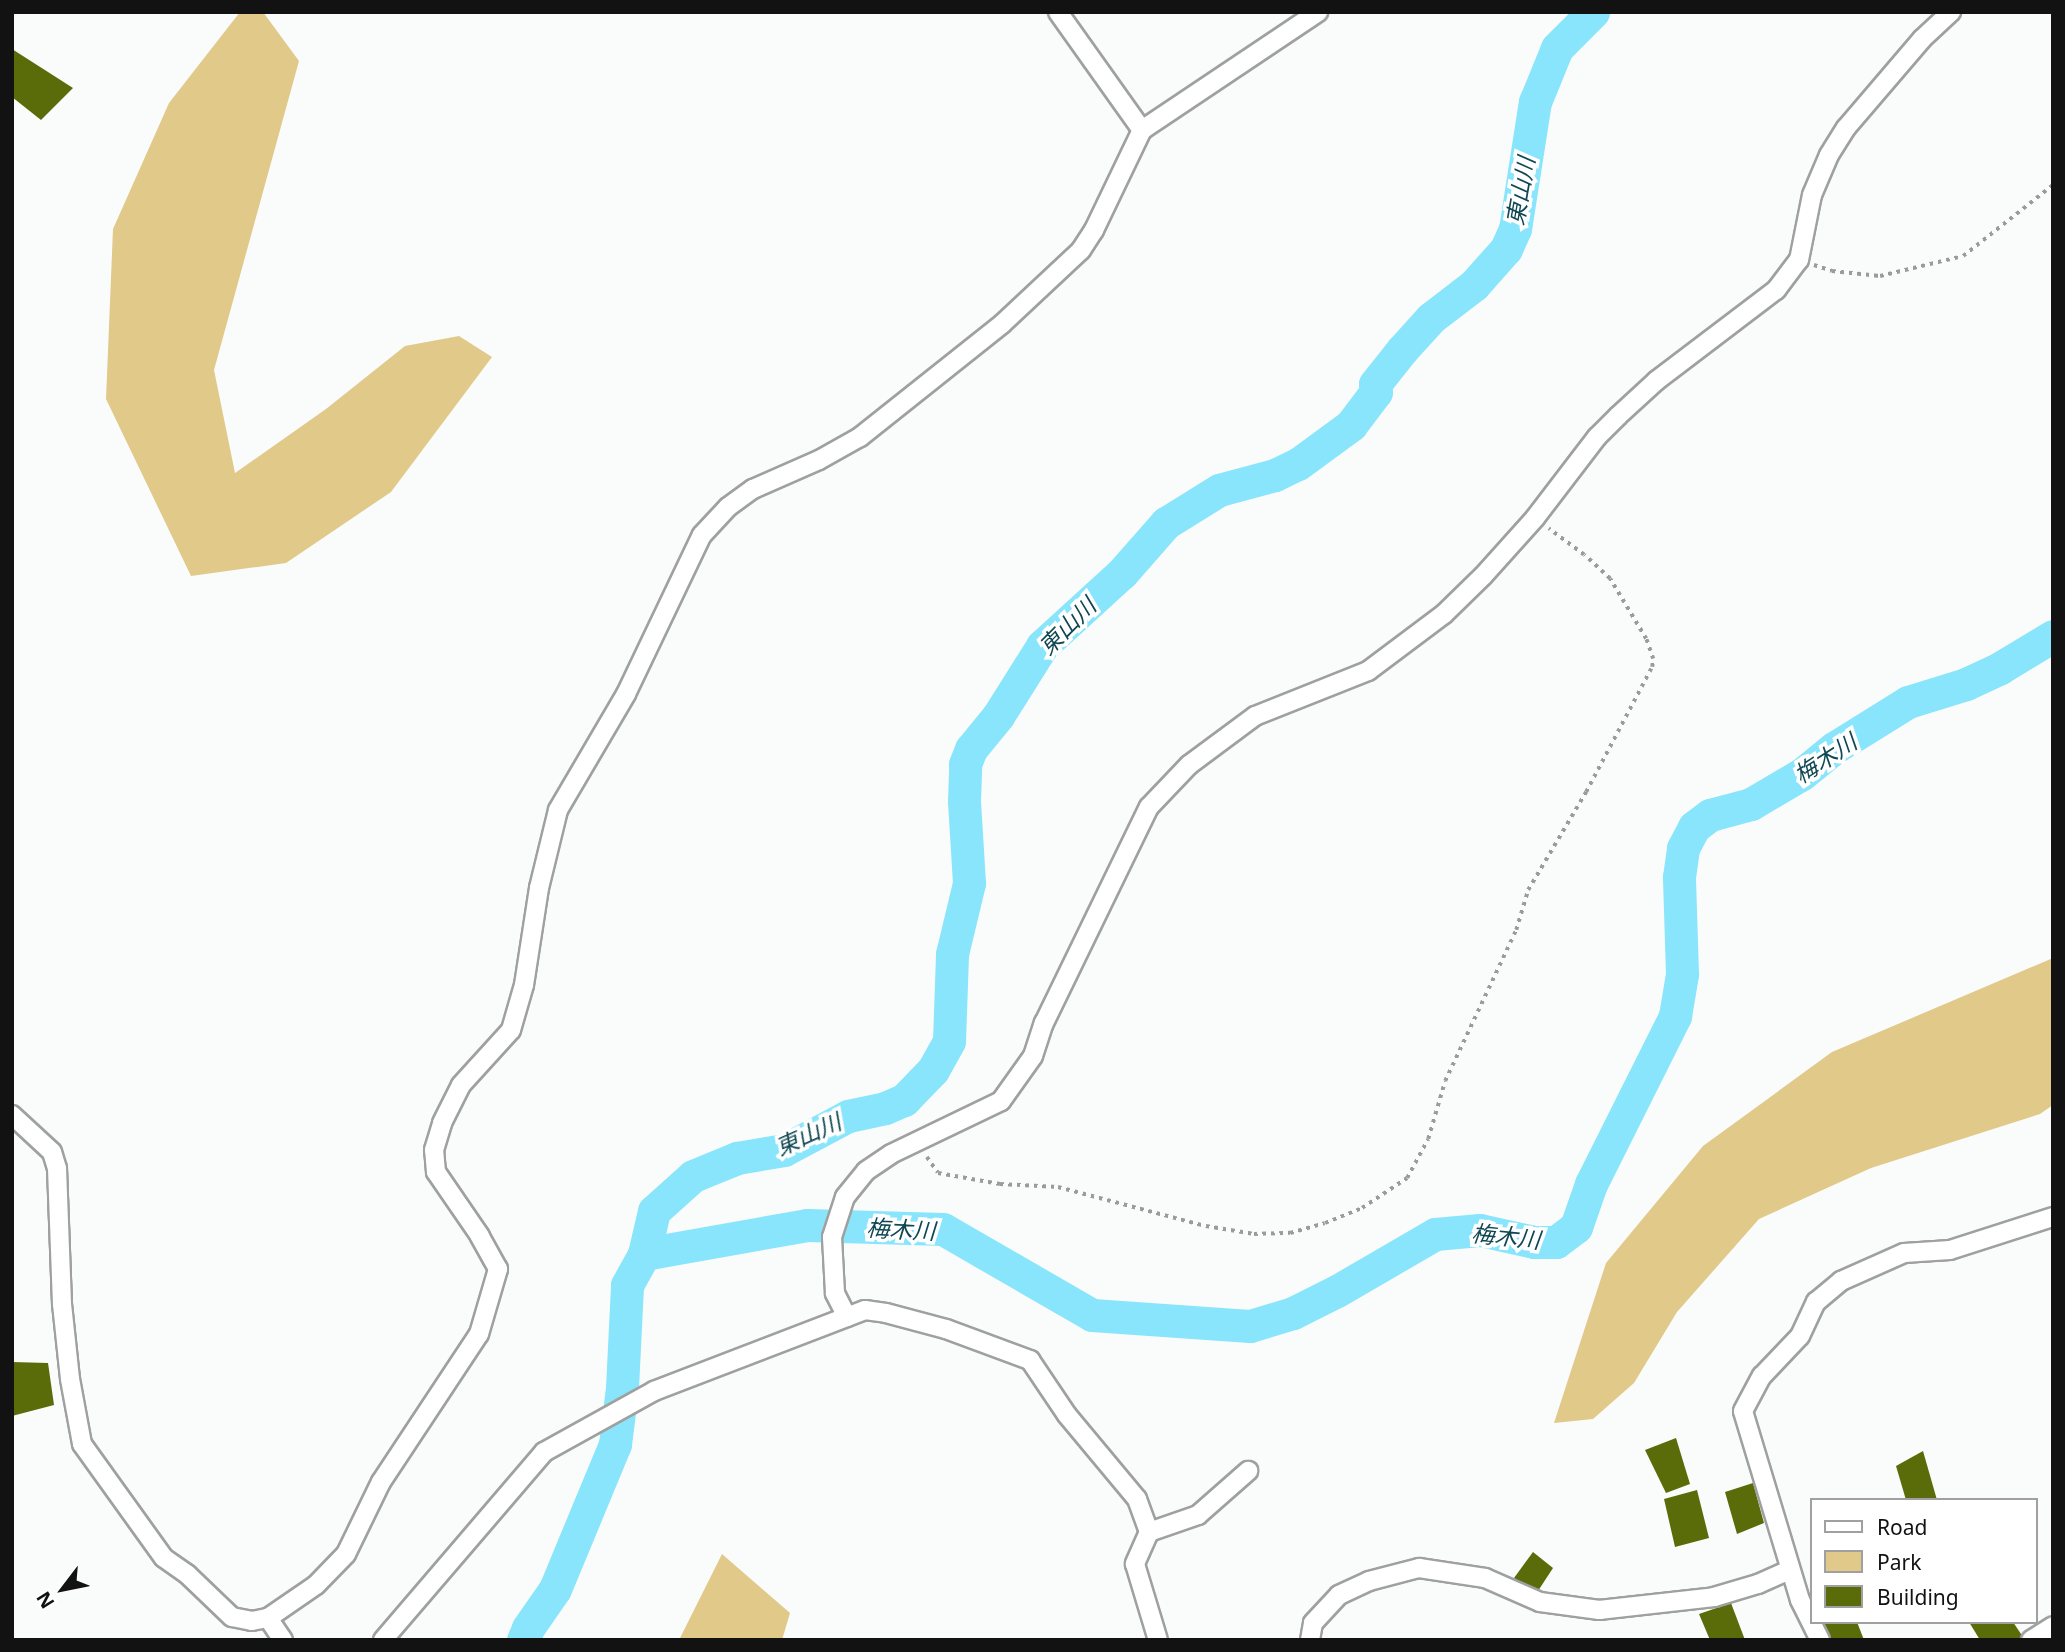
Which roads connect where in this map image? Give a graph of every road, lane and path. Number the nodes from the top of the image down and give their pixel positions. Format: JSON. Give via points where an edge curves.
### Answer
{"nodes":[{"id":1,"x":1058,"y":12,"type":"edge"},
{"id":2,"x":1318,"y":12,"type":"edge"},
{"id":3,"x":1951,"y":12,"type":"edge"},
{"id":4,"x":1142,"y":130,"type":"junction"},
{"id":5,"x":2053,"y":185,"type":"edge"},
{"id":6,"x":1799,"y":260,"type":"junction"},
{"id":7,"x":1535,"y":518,"type":"junction"},
{"id":8,"x":12,"y":1115,"type":"edge"},
{"id":9,"x":915,"y":1141,"type":"junction"},
{"id":10,"x":2053,"y":1217,"type":"edge"},
{"id":11,"x":847,"y":1317,"type":"junction"},
{"id":12,"x":1248,"y":1471,"type":"dead end"},
{"id":13,"x":1149,"y":1532,"type":"junction"},
{"id":14,"x":1790,"y":1570,"type":"junction"},
{"id":15,"x":1810,"y":1617,"type":"edge"},
{"id":16,"x":268,"y":1618,"type":"junction"},
{"id":17,"x":2053,"y":1626,"type":"edge"},
{"id":18,"x":283,"y":1640,"type":"edge"},
{"id":19,"x":383,"y":1640,"type":"edge"},
{"id":20,"x":1158,"y":1640,"type":"edge"},
{"id":21,"x":1310,"y":1640,"type":"edge"},
{"id":22,"x":2031,"y":1640,"type":"edge"}],
"edges":[{"from":1,"to":4,"type":"street"},
{"from":2,"to":4,"type":"street"},
{"from":3,"to":6,"type":"street","via":[[1846,128],[1829,155],[1812,195]]},
{"from":4,"to":16,"type":"street","via":[[1081,250],[1002,324],[860,437],[753,489],[702,535],[626,694],[558,810],[511,1030],[461,1085],[434,1150],[436,1172],[498,1269],[479,1334],[381,1482],[346,1554],[316,1585]]},
{"from":5,"to":6,"type":"path","via":[[1964,256],[1880,276],[1832,271]]},
{"from":6,"to":7,"type":"street","via":[[1776,290],[1656,381],[1618,416]]},
{"from":7,"to":9,"type":"street","via":[[1444,614],[1368,671],[1255,716],[1189,765],[1149,807],[1044,1023],[1033,1056],[1001,1101]]},
{"from":7,"to":9,"type":"path","via":[[1610,579],[1646,639],[1652,667],[1528,890],[1516,930],[1445,1081],[1428,1139],[1407,1178],[1362,1209],[1325,1223],[1290,1233],[1254,1234],[1058,1187],[1000,1184],[938,1173]]},
{"from":8,"to":16,"type":"street","via":[[52,1152],[57,1168],[62,1304],[82,1444],[164,1558],[232,1617]]},
{"from":9,"to":11,"type":"street","via":[[866,1171],[845,1197],[832,1237],[835,1293]]},
{"from":10,"to":14,"type":"street","via":[[1950,1250],[1904,1253],[1841,1281],[1816,1302],[1800,1336],[1762,1376],[1743,1411]]},
{"from":11,"to":13,"type":"street","via":[[864,1310],[886,1313],[1030,1360],[1067,1415],[1137,1499]]},
{"from":11,"to":19,"type":"street","via":[[654,1391],[544,1452]]},
{"from":12,"to":13,"type":"street","via":[[1198,1515]]},
{"from":13,"to":20,"type":"street","via":[[1135,1564]]},
{"from":14,"to":15,"type":"street"},
{"from":14,"to":21,"type":"street","via":[[1714,1597],[1599,1610],[1540,1602],[1485,1578],[1419,1568],[1369,1581],[1339,1595],[1313,1623]]},
{"from":16,"to":18,"type":"street"},
{"from":17,"to":22,"type":"street"}]}
